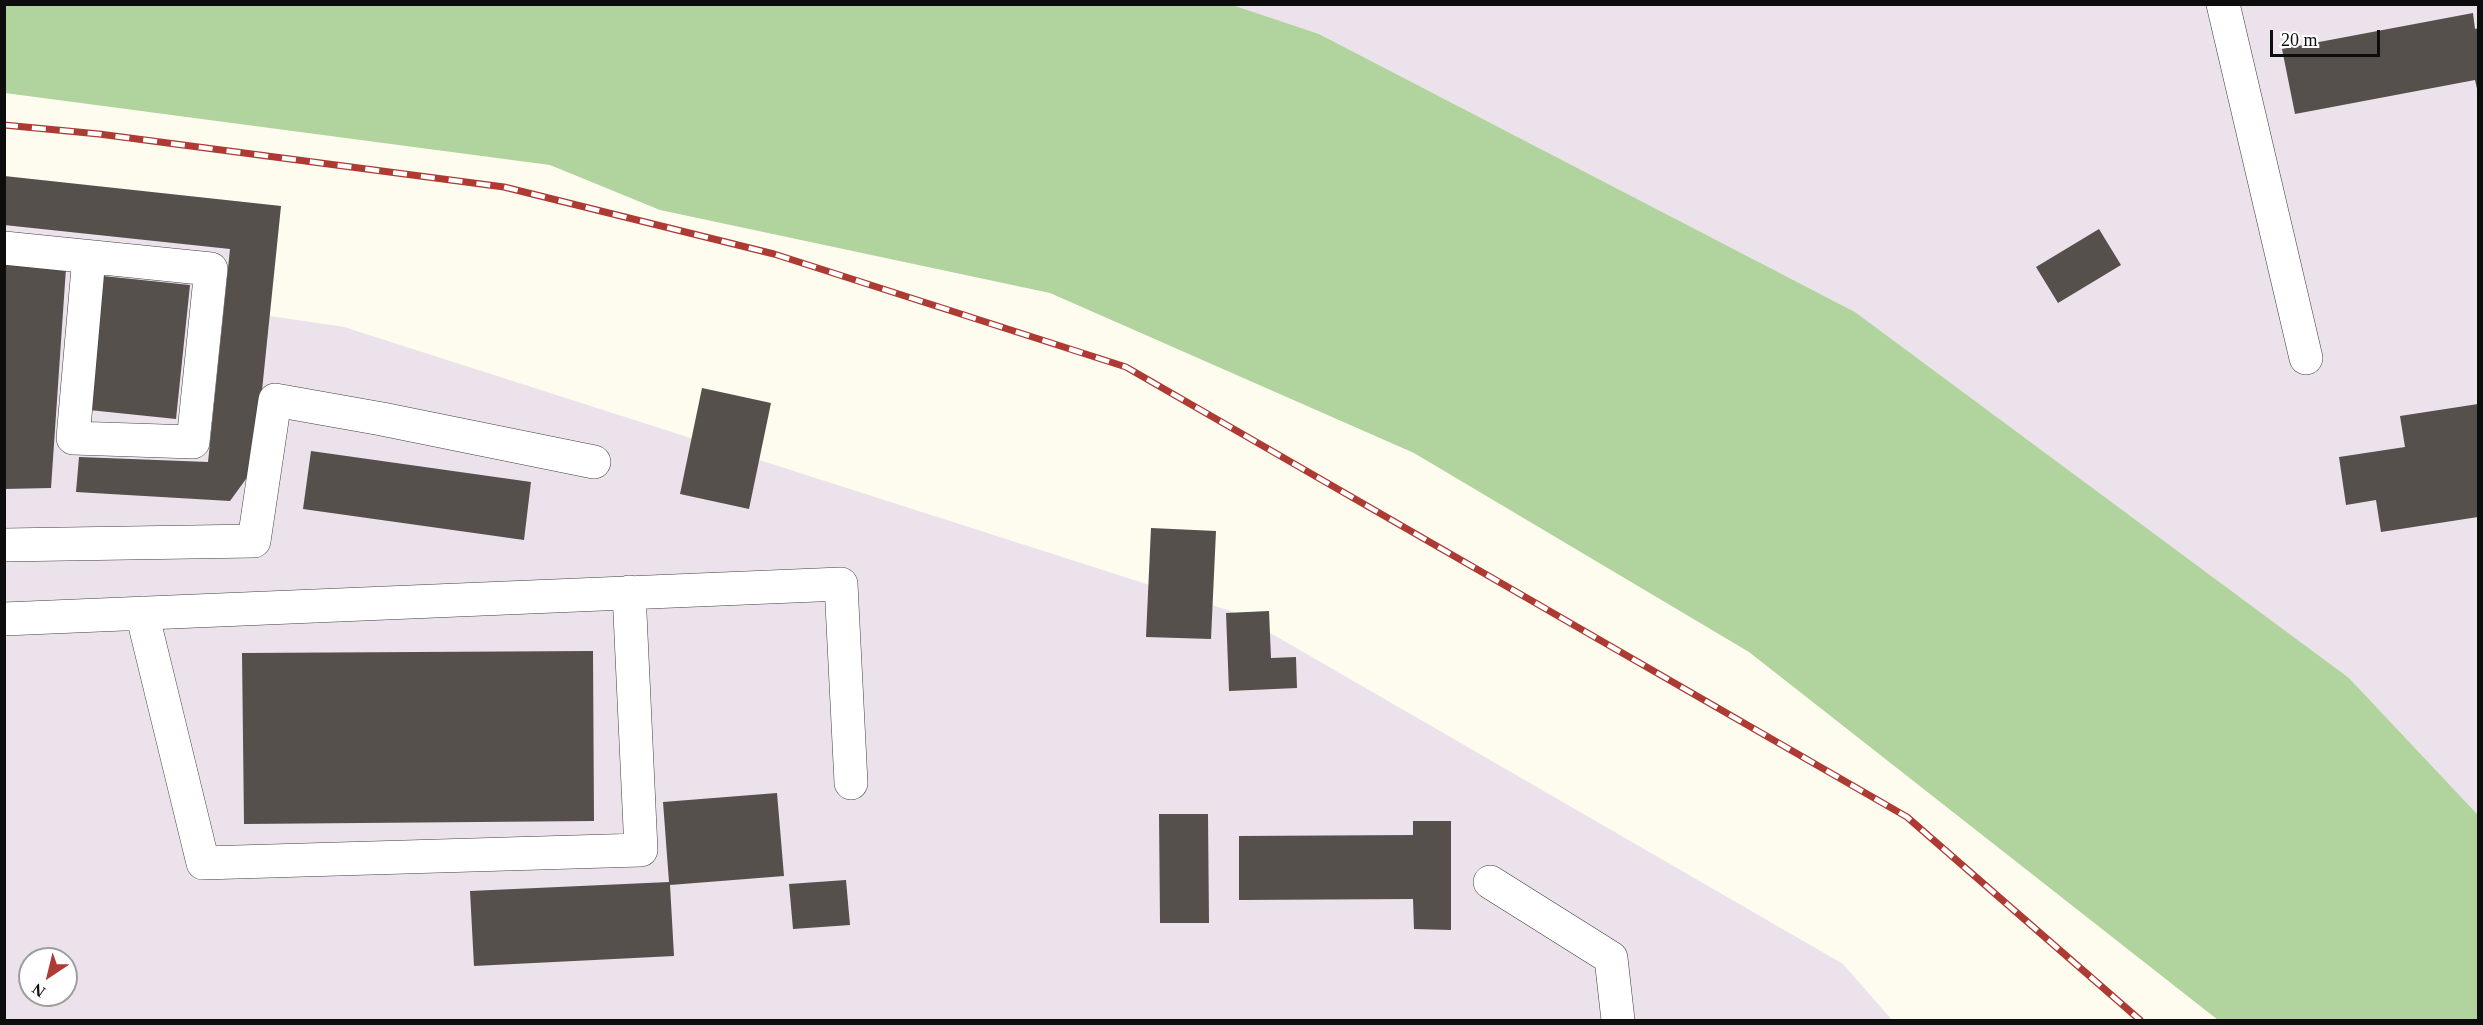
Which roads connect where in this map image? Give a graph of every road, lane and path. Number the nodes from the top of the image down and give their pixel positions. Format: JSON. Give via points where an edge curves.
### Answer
{"nodes":[{"id":1,"x":2223,"y":4,"type":"edge"},
{"id":2,"x":4,"y":248,"type":"edge"},
{"id":3,"x":88,"y":256,"type":"junction"},
{"id":4,"x":2306,"y":358,"type":"dead end"},
{"id":5,"x":594,"y":462,"type":"dead end"},
{"id":6,"x":4,"y":545,"type":"edge"},
{"id":7,"x":629,"y":592,"type":"junction"},
{"id":8,"x":142,"y":613,"type":"junction"},
{"id":9,"x":4,"y":619,"type":"edge"},
{"id":10,"x":851,"y":783,"type":"dead end"},
{"id":11,"x":1490,"y":882,"type":"dead end"},
{"id":12,"x":1618,"y":1020,"type":"edge"}],
"edges":[{"from":1,"to":4,"type":"lane"},
{"from":2,"to":3,"type":"lane"},
{"from":3,"to":3,"type":"lane","via":[[211,269],[194,442],[73,438]]},
{"from":5,"to":6,"type":"lane","via":[[275,400],[254,541]]},
{"from":7,"to":8,"type":"lane"},
{"from":7,"to":8,"type":"lane","via":[[641,850],[203,863]]},
{"from":7,"to":10,"type":"lane","via":[[841,584]]},
{"from":8,"to":9,"type":"lane"},
{"from":11,"to":12,"type":"lane","via":[[1611,958]]}]}
